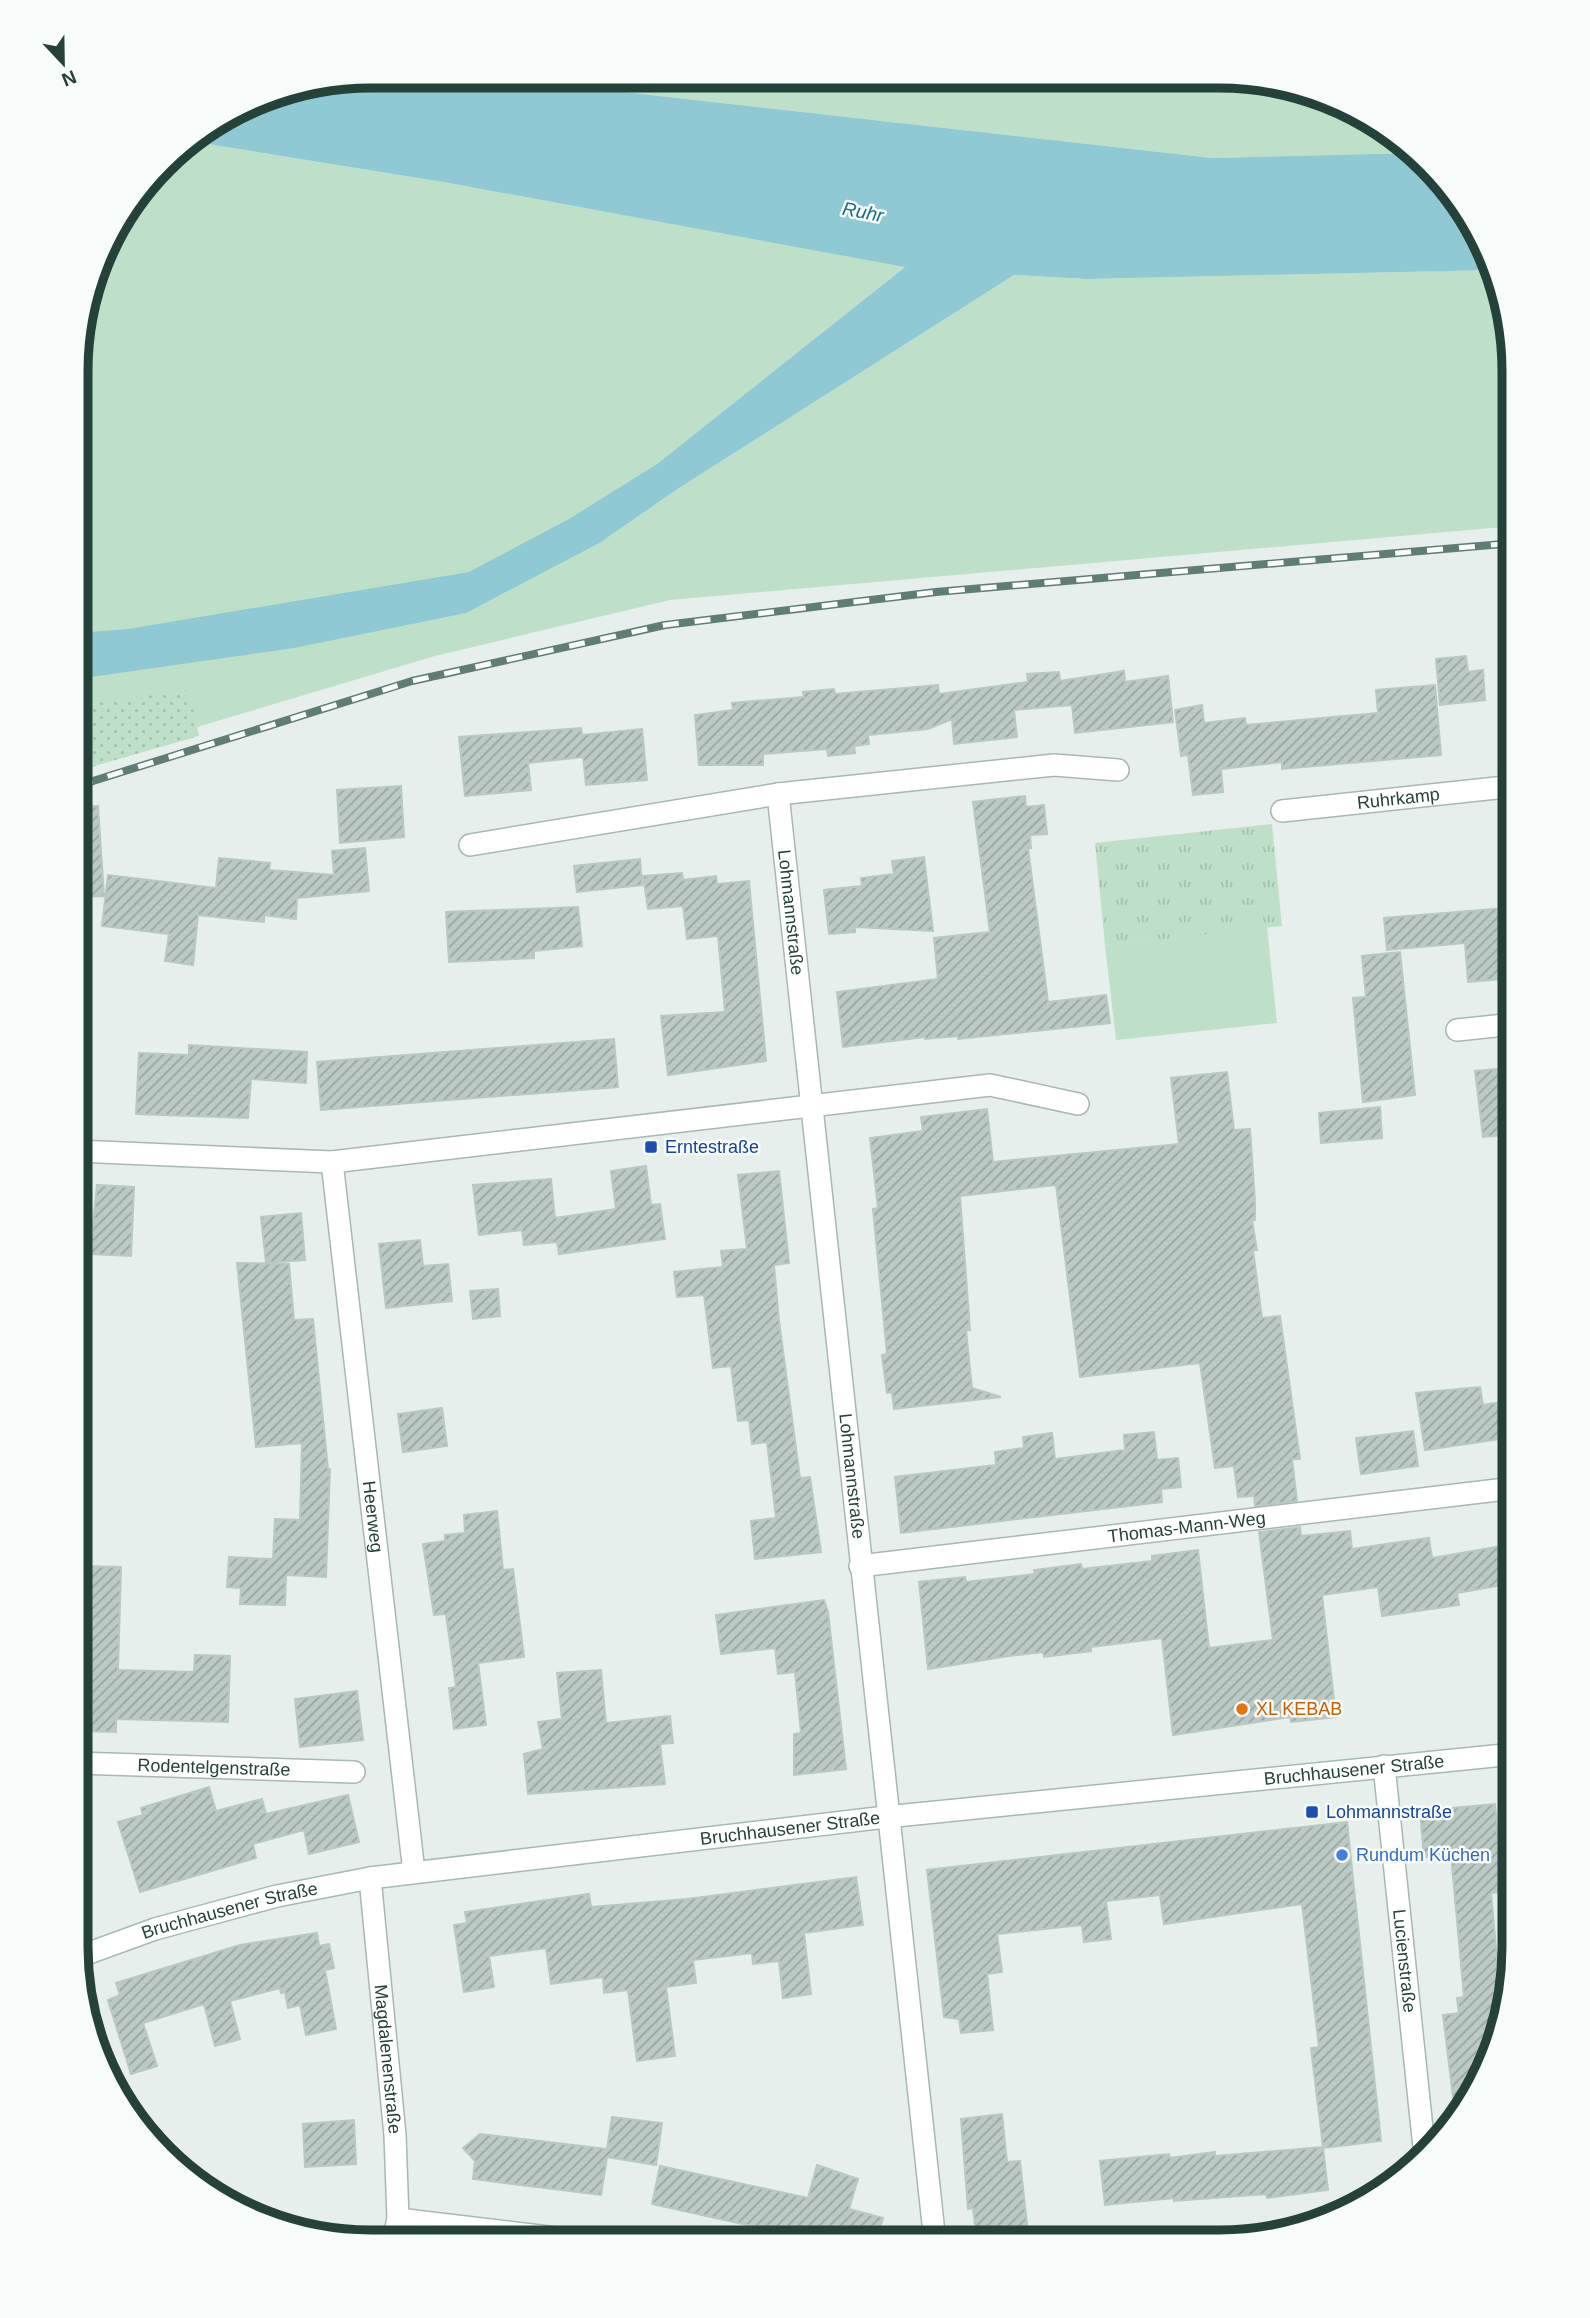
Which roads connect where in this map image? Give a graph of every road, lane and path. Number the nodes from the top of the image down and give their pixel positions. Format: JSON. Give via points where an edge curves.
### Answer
{"nodes":[{"id":1,"x":1118,"y":771,"type":"dead end"},
{"id":2,"x":1503,"y":787,"type":"edge"},
{"id":3,"x":778,"y":794,"type":"junction"},
{"id":4,"x":1282,"y":811,"type":"dead end"},
{"id":5,"x":470,"y":845,"type":"dead end"},
{"id":6,"x":1503,"y":1025,"type":"edge"},
{"id":7,"x":1457,"y":1030,"type":"dead end"},
{"id":8,"x":1078,"y":1104,"type":"dead end"},
{"id":9,"x":810,"y":1108,"type":"junction"},
{"id":10,"x":88,"y":1151,"type":"edge"},
{"id":11,"x":332,"y":1161,"type":"junction"},
{"id":12,"x":1503,"y":1489,"type":"edge"},
{"id":13,"x":860,"y":1566,"type":"junction"},
{"id":14,"x":1503,"y":1755,"type":"edge"},
{"id":15,"x":88,"y":1763,"type":"edge"},
{"id":16,"x":1384,"y":1766,"type":"junction"},
{"id":17,"x":354,"y":1772,"type":"dead end"},
{"id":18,"x":886,"y":1817,"type":"junction"},
{"id":19,"x":414,"y":1872,"type":"junction"},
{"id":20,"x":370,"y":1878,"type":"junction"},
{"id":21,"x":88,"y":1953,"type":"edge"},
{"id":22,"x":1424,"y":2144,"type":"edge"},
{"id":23,"x":398,"y":2219,"type":"junction"},
{"id":24,"x":396,"y":2230,"type":"edge"},
{"id":25,"x":490,"y":2230,"type":"edge"},
{"id":26,"x":933,"y":2230,"type":"edge"}],
"edges":[{"from":1,"to":3,"type":"street","via":[[1054,765]]},
{"from":2,"to":4,"type":"street","name":"Ruhrkamp"},
{"from":3,"to":5,"type":"street"},
{"from":3,"to":9,"type":"street","name":"Lohmannstraße"},
{"from":6,"to":7,"type":"street"},
{"from":8,"to":9,"type":"street","via":[[990,1086]]},
{"from":9,"to":11,"type":"street"},
{"from":9,"to":13,"type":"street","name":"Lohmannstraße"},
{"from":10,"to":11,"type":"street"},
{"from":11,"to":19,"type":"street","name":"Heerweg"},
{"from":12,"to":13,"type":"street","name":"Thomas-Mann-Weg"},
{"from":13,"to":18,"type":"street","name":"Lohmannstraße"},
{"from":14,"to":16,"type":"street","name":"Bruchhausener Straße"},
{"from":15,"to":17,"type":"street","name":"Rodentelgenstraße"},
{"from":16,"to":18,"type":"street","name":"Bruchhausener Straße"},
{"from":16,"to":22,"type":"street","name":"Lucienstraße"},
{"from":18,"to":19,"type":"street","name":"Bruchhausener Straße"},
{"from":18,"to":26,"type":"street","name":"Lohmannstraße"},
{"from":19,"to":20,"type":"street","name":"Bruchhausener Straße"},
{"from":20,"to":21,"type":"street","name":"Bruchhausener Straße","via":[[277,1896],[155,1929]]},
{"from":20,"to":23,"type":"street","name":"Magdalenenstraße","via":[[395,2134]]},
{"from":23,"to":24,"type":"street","name":"Magdalenenstraße"},
{"from":23,"to":25,"type":"street"}]}
